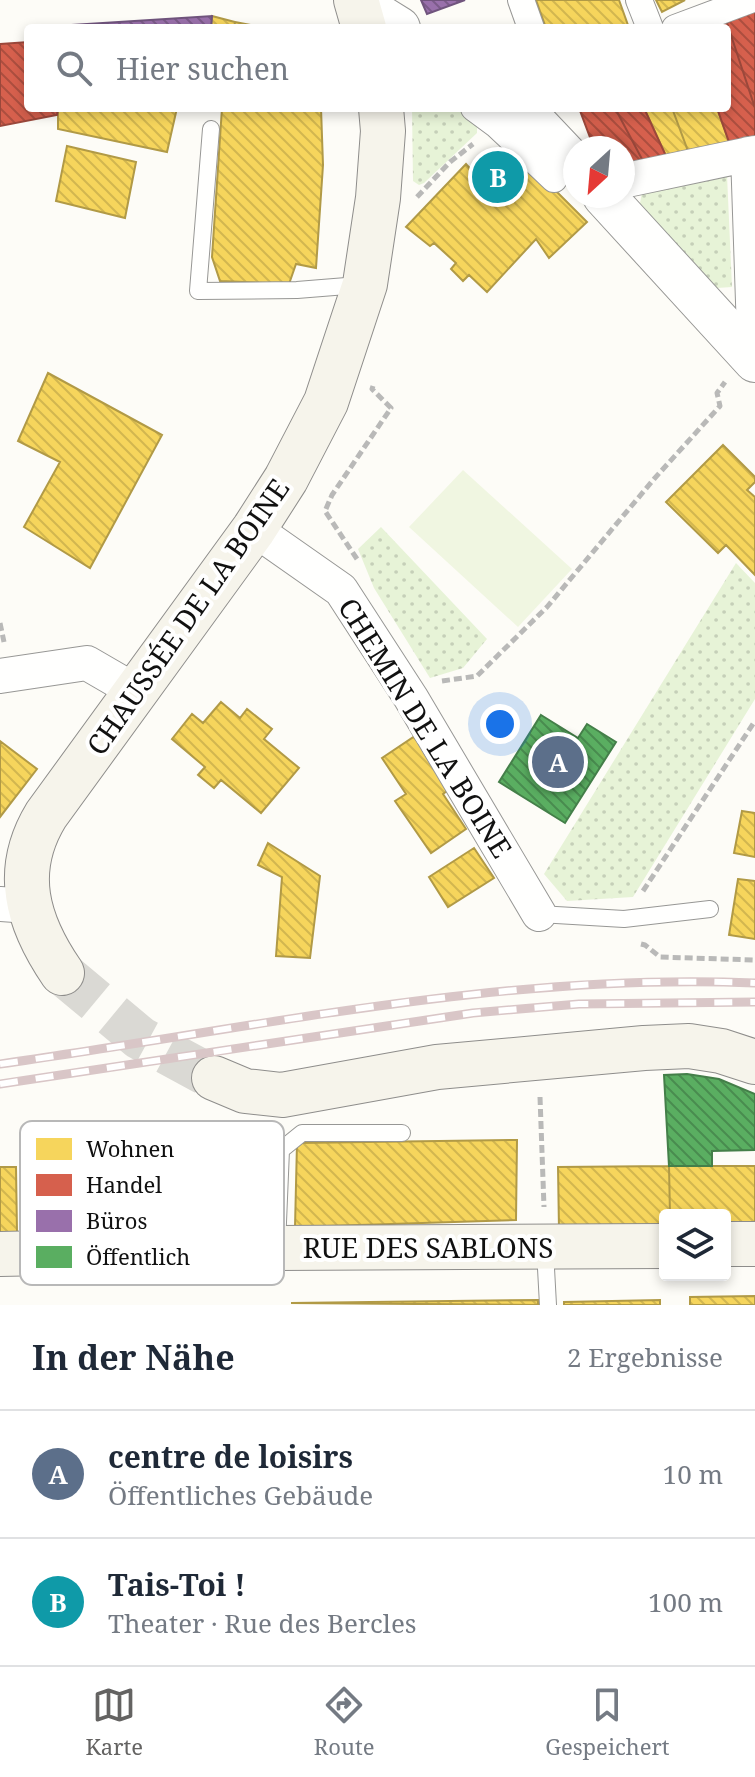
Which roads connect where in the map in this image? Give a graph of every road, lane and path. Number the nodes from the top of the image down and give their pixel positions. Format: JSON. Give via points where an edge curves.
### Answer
{"nodes":[{"id":1,"x":521,"y":0,"type":"edge"},
{"id":2,"x":639,"y":0,"type":"edge"},
{"id":3,"x":750,"y":0,"type":"edge"},
{"id":4,"x":357,"y":8,"type":"edge"},
{"id":5,"x":391,"y":24,"type":"edge"},
{"id":6,"x":530,"y":24,"type":"edge"},
{"id":7,"x":648,"y":24,"type":"edge"},
{"id":8,"x":686,"y":24,"type":"edge"},
{"id":9,"x":381,"y":112,"type":"edge"},
{"id":10,"x":479,"y":112,"type":"edge"},
{"id":11,"x":527,"y":112,"type":"edge"},
{"id":12,"x":211,"y":129,"type":"dead end"},
{"id":13,"x":752,"y":154,"type":"edge"},
{"id":14,"x":450,"y":162,"type":"dead end"},
{"id":15,"x":563,"y":170,"type":"edge"},
{"id":16,"x":563,"y":171,"type":"edge"},
{"id":17,"x":635,"y":182,"type":"edge"},
{"id":18,"x":406,"y":204,"type":"dead end"},
{"id":19,"x":634,"y":208,"type":"edge"},
{"id":20,"x":365,"y":284,"type":"junction"},
{"id":21,"x":746,"y":366,"type":"edge"},
{"id":22,"x":372,"y":389,"type":"dead end"},
{"id":23,"x":254,"y":529,"type":"junction"},
{"id":24,"x":358,"y":561,"type":"dead end"},
{"id":25,"x":0,"y":676,"type":"edge"},
{"id":26,"x":137,"y":692,"type":"junction"},
{"id":27,"x":411,"y":698,"type":"junction"},
{"id":28,"x":755,"y":721,"type":"edge"},
{"id":29,"x":14,"y":905,"type":"edge"},
{"id":30,"x":710,"y":909,"type":"dead end"},
{"id":31,"x":539,"y":914,"type":"joint"},
{"id":32,"x":618,"y":919,"type":"junction"},
{"id":33,"x":755,"y":960,"type":"edge"},
{"id":34,"x":62,"y":973,"type":"tunnel mouth"},
{"id":35,"x":755,"y":1062,"type":"edge"},
{"id":36,"x":214,"y":1078,"type":"tunnel mouth"},
{"id":37,"x":540,"y":1092,"type":"dead end"},
{"id":38,"x":402,"y":1133,"type":"dead end"},
{"id":39,"x":284,"y":1148,"type":"edge"},
{"id":40,"x":543,"y":1196,"type":"dead end"},
{"id":41,"x":731,"y":1244,"type":"edge"},
{"id":42,"x":755,"y":1244,"type":"edge"},
{"id":43,"x":659,"y":1246,"type":"edge"},
{"id":44,"x":284,"y":1248,"type":"edge"},
{"id":45,"x":545,"y":1248,"type":"junction"},
{"id":46,"x":0,"y":1254,"type":"edge"},
{"id":47,"x":20,"y":1254,"type":"edge"},
{"id":48,"x":548,"y":1305,"type":"edge"}],
"edges":[{"from":1,"to":6,"type":"street"},
{"from":2,"to":7,"type":"street"},
{"from":3,"to":8,"type":"street"},
{"from":4,"to":5,"type":"street"},
{"from":9,"to":20,"type":"main road","name":"CHAUSSÉE DE LA BOINE","via":[[378,198]]},
{"from":10,"to":16,"type":"street"},
{"from":11,"to":15,"type":"street"},
{"from":12,"to":20,"type":"lane","via":[[198,291]]},
{"from":13,"to":17,"type":"street"},
{"from":13,"to":21,"type":"street"},
{"from":14,"to":18,"type":"path"},
{"from":19,"to":21,"type":"street"},
{"from":20,"to":23,"type":"main road","name":"CHAUSSÉE DE LA BOINE","via":[[326,402]]},
{"from":21,"to":27,"type":"path","via":[[717,393],[720,406],[547,607],[477,676],[425,683]]},
{"from":22,"to":24,"type":"path","via":[[391,408],[325,511]]},
{"from":23,"to":26,"type":"main road","name":"CHAUSSÉE DE LA BOINE"},
{"from":23,"to":27,"type":"street","name":"CHEMIN DE LA BOINE","via":[[341,590]]},
{"from":25,"to":26,"type":"street","via":[[87,663]]},
{"from":26,"to":29,"type":"main road","name":"CHAUSSÉE DE LA BOINE","via":[[38,829]]},
{"from":27,"to":31,"type":"street","name":"CHEMIN DE LA BOINE"},
{"from":28,"to":32,"type":"path"},
{"from":29,"to":34,"type":"main road","name":"CHAUSSÉE DE LA BOINE"},
{"from":30,"to":32,"type":"lane"},
{"from":31,"to":32,"type":"lane"},
{"from":32,"to":33,"type":"path","via":[[612,940],[645,945],[660,957]]},
{"from":35,"to":36,"type":"main road","via":[[689,1046],[644,1048],[437,1067],[282,1095],[245,1091]]},
{"from":37,"to":40,"type":"path"},
{"from":38,"to":39,"type":"lane","via":[[302,1133]]},
{"from":41,"to":42,"type":"main road"},
{"from":43,"to":45,"type":"main road","name":"RUE DES SABLONS"},
{"from":44,"to":45,"type":"main road","name":"RUE DES SABLONS"},
{"from":45,"to":48,"type":"lane"},
{"from":46,"to":47,"type":"main road","name":"RUE DES SABLONS"}]}
